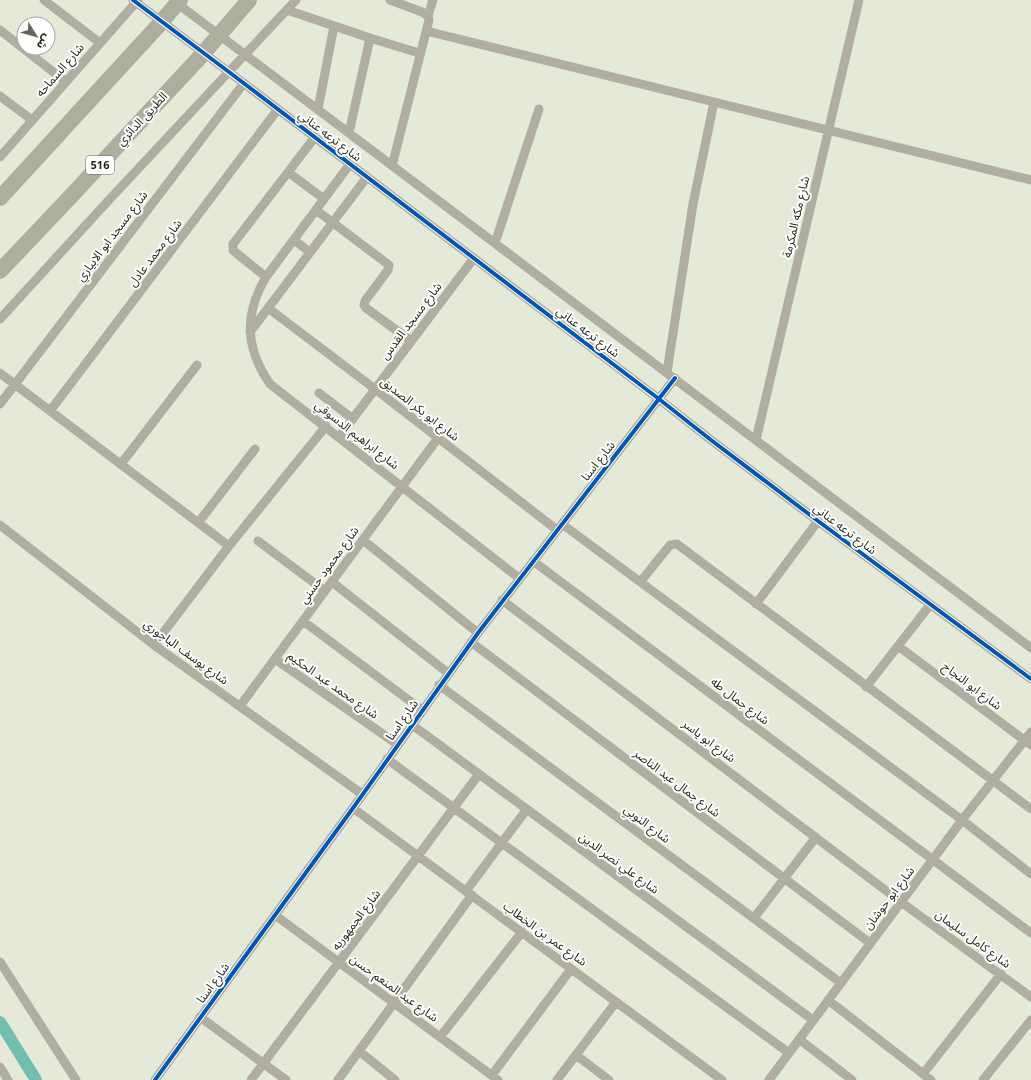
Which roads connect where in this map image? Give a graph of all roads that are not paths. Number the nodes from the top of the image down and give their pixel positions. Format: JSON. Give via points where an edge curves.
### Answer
{"nodes":[{"id":1,"x":44,"y":0,"type":"edge"},
{"id":2,"x":172,"y":0,"type":"edge"},
{"id":3,"x":180,"y":0,"type":"edge"},
{"id":4,"x":249,"y":0,"type":"edge"},
{"id":5,"x":296,"y":0,"type":"edge"},
{"id":6,"x":390,"y":0,"type":"edge"},
{"id":7,"x":433,"y":0,"type":"edge"},
{"id":8,"x":859,"y":0,"type":"edge"},
{"id":9,"x":136,"y":1,"type":"edge"},
{"id":10,"x":287,"y":10,"type":"junction"},
{"id":11,"x":428,"y":16,"type":"junction"},
{"id":12,"x":334,"y":26,"type":"junction"},
{"id":13,"x":0,"y":30,"type":"edge"},
{"id":14,"x":426,"y":30,"type":"junction"},
{"id":15,"x":370,"y":38,"type":"junction"},
{"id":16,"x":100,"y":42,"type":"junction"},
{"id":17,"x":419,"y":53,"type":"junction"},
{"id":18,"x":246,"y":55,"type":"junction"},
{"id":19,"x":229,"y":72,"type":"junction"},
{"id":20,"x":66,"y":82,"type":"junction"},
{"id":21,"x":244,"y":83,"type":"junction"},
{"id":22,"x":0,"y":96,"type":"edge"},
{"id":23,"x":714,"y":102,"type":"junction"},
{"id":24,"x":278,"y":109,"type":"junction"},
{"id":25,"x":318,"y":109,"type":"junction"},
{"id":26,"x":539,"y":109,"type":"dead end"},
{"id":27,"x":32,"y":120,"type":"junction"},
{"id":28,"x":829,"y":131,"type":"junction"},
{"id":29,"x":349,"y":133,"type":"junction"},
{"id":30,"x":315,"y":137,"type":"junction"},
{"id":31,"x":0,"y":156,"type":"edge"},
{"id":32,"x":350,"y":164,"type":"junction"},
{"id":33,"x":392,"y":166,"type":"junction"},
{"id":34,"x":288,"y":172,"type":"junction"},
{"id":35,"x":367,"y":177,"type":"junction"},
{"id":36,"x":1031,"y":180,"type":"edge"},
{"id":37,"x":0,"y":198,"type":"edge"},
{"id":38,"x":324,"y":199,"type":"junction"},
{"id":39,"x":316,"y":210,"type":"junction"},
{"id":40,"x":333,"y":222,"type":"junction"},
{"id":41,"x":294,"y":240,"type":"junction"},
{"id":42,"x":495,"y":243,"type":"junction"},
{"id":43,"x":310,"y":252,"type":"junction"},
{"id":44,"x":474,"y":258,"type":"junction"},
{"id":45,"x":0,"y":271,"type":"edge"},
{"id":46,"x":266,"y":276,"type":"junction"},
{"id":47,"x":268,"y":308,"type":"junction"},
{"id":48,"x":0,"y":319,"type":"edge"},
{"id":49,"x":250,"y":332,"type":"junction"},
{"id":50,"x":411,"y":341,"type":"junction"},
{"id":51,"x":197,"y":364,"type":"dead end"},
{"id":52,"x":667,"y":372,"type":"junction"},
{"id":53,"x":0,"y":373,"type":"edge"},
{"id":54,"x":675,"y":378,"type":"junction"},
{"id":55,"x":15,"y":384,"type":"junction"},
{"id":56,"x":375,"y":389,"type":"junction"},
{"id":57,"x":319,"y":393,"type":"dead end"},
{"id":58,"x":658,"y":399,"type":"junction"},
{"id":59,"x":0,"y":404,"type":"edge"},
{"id":60,"x":50,"y":411,"type":"junction"},
{"id":61,"x":353,"y":419,"type":"junction"},
{"id":62,"x":326,"y":426,"type":"junction"},
{"id":63,"x":339,"y":437,"type":"junction"},
{"id":64,"x":438,"y":438,"type":"junction"},
{"id":65,"x":756,"y":440,"type":"junction"},
{"id":66,"x":255,"y":449,"type":"dead end"},
{"id":67,"x":121,"y":464,"type":"junction"},
{"id":68,"x":402,"y":486,"type":"junction"},
{"id":69,"x":818,"y":521,"type":"junction"},
{"id":70,"x":198,"y":523,"type":"junction"},
{"id":71,"x":0,"y":525,"type":"edge"},
{"id":72,"x":560,"y":527,"type":"junction"},
{"id":73,"x":363,"y":540,"type":"junction"},
{"id":74,"x":258,"y":541,"type":"dead end"},
{"id":75,"x":229,"y":546,"type":"junction"},
{"id":76,"x":533,"y":561,"type":"junction"},
{"id":77,"x":519,"y":578,"type":"junction"},
{"id":78,"x":641,"y":581,"type":"junction"},
{"id":79,"x":332,"y":582,"type":"junction"},
{"id":80,"x":325,"y":591,"type":"junction"},
{"id":81,"x":502,"y":600,"type":"junction"},
{"id":82,"x":756,"y":604,"type":"junction"},
{"id":83,"x":930,"y":605,"type":"junction"},
{"id":84,"x":303,"y":621,"type":"junction"},
{"id":85,"x":478,"y":633,"type":"junction"},
{"id":86,"x":471,"y":642,"type":"junction"},
{"id":87,"x":154,"y":645,"type":"junction"},
{"id":88,"x":898,"y":646,"type":"junction"},
{"id":89,"x":1031,"y":648,"type":"edge"},
{"id":90,"x":275,"y":659,"type":"junction"},
{"id":91,"x":448,"y":673,"type":"junction"},
{"id":92,"x":1031,"y":679,"type":"edge"},
{"id":93,"x":439,"y":685,"type":"junction"},
{"id":94,"x":866,"y":687,"type":"junction"},
{"id":95,"x":240,"y":706,"type":"junction"},
{"id":96,"x":422,"y":710,"type":"junction"},
{"id":97,"x":412,"y":724,"type":"junction"},
{"id":98,"x":1031,"y":732,"type":"edge"},
{"id":99,"x":1028,"y":743,"type":"edge"},
{"id":100,"x":398,"y":744,"type":"junction"},
{"id":101,"x":387,"y":759,"type":"junction"},
{"id":102,"x":480,"y":774,"type":"junction"},
{"id":103,"x":993,"y":780,"type":"junction"},
{"id":104,"x":362,"y":794,"type":"junction"},
{"id":105,"x":353,"y":808,"type":"junction"},
{"id":106,"x":454,"y":808,"type":"junction"},
{"id":107,"x":1031,"y":809,"type":"edge"},
{"id":108,"x":527,"y":810,"type":"junction"},
{"id":109,"x":962,"y":820,"type":"junction"},
{"id":110,"x":816,"y":837,"type":"junction"},
{"id":111,"x":502,"y":843,"type":"junction"},
{"id":112,"x":418,"y":856,"type":"junction"},
{"id":113,"x":932,"y":860,"type":"junction"},
{"id":114,"x":1031,"y":874,"type":"edge"},
{"id":115,"x":784,"y":879,"type":"junction"},
{"id":116,"x":469,"y":893,"type":"junction"},
{"id":117,"x":901,"y":902,"type":"junction"},
{"id":118,"x":275,"y":916,"type":"junction"},
{"id":119,"x":754,"y":918,"type":"junction"},
{"id":120,"x":522,"y":932,"type":"junction"},
{"id":121,"x":1031,"y":933,"type":"edge"},
{"id":122,"x":870,"y":943,"type":"junction"},
{"id":123,"x":0,"y":962,"type":"edge"},
{"id":124,"x":339,"y":963,"type":"junction"},
{"id":125,"x":571,"y":969,"type":"junction"},
{"id":126,"x":1001,"y":974,"type":"junction"},
{"id":127,"x":841,"y":983,"type":"junction"},
{"id":128,"x":1031,"y":997,"type":"edge"},
{"id":129,"x":828,"y":1000,"type":"junction"},
{"id":130,"x":616,"y":1002,"type":"junction"},
{"id":131,"x":394,"y":1003,"type":"junction"},
{"id":132,"x":200,"y":1017,"type":"junction"},
{"id":133,"x":813,"y":1020,"type":"junction"},
{"id":134,"x":1031,"y":1020,"type":"edge"},
{"id":135,"x":440,"y":1037,"type":"junction"},
{"id":136,"x":799,"y":1039,"type":"junction"},
{"id":137,"x":359,"y":1051,"type":"junction"},
{"id":138,"x":789,"y":1053,"type":"junction"},
{"id":139,"x":576,"y":1055,"type":"junction"},
{"id":140,"x":264,"y":1064,"type":"junction"},
{"id":141,"x":0,"y":1067,"type":"edge"},
{"id":142,"x":923,"y":1074,"type":"junction"},
{"id":143,"x":495,"y":1078,"type":"edge"},
{"id":144,"x":8,"y":1080,"type":"edge"},
{"id":145,"x":76,"y":1080,"type":"edge"},
{"id":146,"x":154,"y":1080,"type":"edge"},
{"id":147,"x":251,"y":1080,"type":"edge"},
{"id":148,"x":286,"y":1080,"type":"edge"},
{"id":149,"x":338,"y":1080,"type":"edge"},
{"id":150,"x":395,"y":1080,"type":"edge"},
{"id":151,"x":557,"y":1080,"type":"edge"},
{"id":152,"x":609,"y":1080,"type":"edge"},
{"id":153,"x":722,"y":1080,"type":"edge"},
{"id":154,"x":769,"y":1080,"type":"edge"},
{"id":155,"x":852,"y":1080,"type":"edge"},
{"id":156,"x":930,"y":1080,"type":"edge"},
{"id":157,"x":983,"y":1080,"type":"edge"}],
"edges":[{"from":1,"to":16,"type":"street"},
{"from":2,"to":18,"type":"street","name":"شارع ترعه عناني"},
{"from":3,"to":37,"type":"highway","bridge":true},
{"from":4,"to":45,"type":"highway","name":"الطريق الدائري","number":"516","bridge":true},
{"from":5,"to":10,"type":"street"},
{"from":6,"to":11,"type":"street"},
{"from":7,"to":11,"type":"street"},
{"from":8,"to":28,"type":"street","name":"شارع مكه المكرمة"},
{"from":9,"to":16,"type":"street","name":"شارع السماحه"},
{"from":9,"to":19,"type":"street","name":"شارع ترعه عناني"},
{"from":10,"to":12,"type":"street"},
{"from":10,"to":18,"type":"street"},
{"from":11,"to":14,"type":"street"},
{"from":12,"to":15,"type":"street"},
{"from":12,"to":25,"type":"street"},
{"from":13,"to":20,"type":"street"},
{"from":14,"to":17,"type":"street"},
{"from":14,"to":23,"type":"street"},
{"from":15,"to":17,"type":"street"},
{"from":15,"to":29,"type":"street"},
{"from":16,"to":20,"type":"street","name":"شارع السماحه"},
{"from":17,"to":33,"type":"street"},
{"from":18,"to":19,"type":"street"},
{"from":18,"to":25,"type":"street","name":"شارع ترعه عناني"},
{"from":19,"to":21,"type":"street","name":"شارع ترعه عناني"},
{"from":19,"to":48,"type":"street"},
{"from":20,"to":27,"type":"street","name":"شارع السماحه"},
{"from":21,"to":24,"type":"street","name":"شارع ترعه عناني"},
{"from":21,"to":55,"type":"street","name":"شارع مسجد ابو الابياري"},
{"from":22,"to":27,"type":"street"},
{"from":23,"to":28,"type":"street"},
{"from":23,"to":52,"type":"street","via":[[693,204]]},
{"from":24,"to":30,"type":"street","name":"شارع ترعه عناني"},
{"from":24,"to":60,"type":"street","name":"شارع محمد عادل"},
{"from":25,"to":29,"type":"street","name":"شارع ترعه عناني"},
{"from":26,"to":42,"type":"street"},
{"from":27,"to":31,"type":"street","name":"شارع السماحه"},
{"from":28,"to":36,"type":"street"},
{"from":28,"to":65,"type":"street","name":"شارع مكه المكرمة"},
{"from":29,"to":33,"type":"street","name":"شارع ترعه عناني"},
{"from":30,"to":32,"type":"street","name":"شارع ترعه عناني"},
{"from":30,"to":34,"type":"street"},
{"from":32,"to":35,"type":"street","name":"شارع ترعه عناني"},
{"from":32,"to":38,"type":"street","name":"شارع ابراهيم الدسوقي"},
{"from":33,"to":42,"type":"street","name":"شارع ترعه عناني"},
{"from":34,"to":38,"type":"street"},
{"from":34,"to":46,"type":"street","via":[[233,244],[235,252]]},
{"from":35,"to":40,"type":"street"},
{"from":35,"to":44,"type":"street","name":"شارع ترعه عناني"},
{"from":38,"to":39,"type":"street","name":"شارع ابراهيم الدسوقي"},
{"from":39,"to":40,"type":"street"},
{"from":39,"to":41,"type":"street","name":"شارع ابراهيم الدسوقي"},
{"from":40,"to":43,"type":"street"},
{"from":40,"to":50,"type":"street","via":[[389,265],[364,305]]},
{"from":41,"to":43,"type":"street"},
{"from":41,"to":46,"type":"street","name":"شارع ابراهيم الدسوقي"},
{"from":42,"to":52,"type":"street","name":"شارع ترعه عناني"},
{"from":43,"to":47,"type":"street"},
{"from":44,"to":50,"type":"street","name":"شارع مسجد القدس"},
{"from":44,"to":58,"type":"street","name":"شارع ترعه عناني"},
{"from":46,"to":49,"type":"street","name":"شارع ابراهيم الدسوقي","via":[[253,302]]},
{"from":47,"to":49,"type":"street"},
{"from":47,"to":56,"type":"street","name":"شارع ابو بكر الصديق"},
{"from":49,"to":62,"type":"street","name":"شارع ابراهيم الدسوقي","via":[[256,359],[270,384]]},
{"from":50,"to":56,"type":"street","name":"شارع مسجد القدس"},
{"from":51,"to":67,"type":"street"},
{"from":52,"to":54,"type":"street","name":"شارع ترعه عناني"},
{"from":53,"to":55,"type":"street"},
{"from":54,"to":58,"type":"street","name":"شارع اسنا"},
{"from":54,"to":65,"type":"street","name":"شارع ترعه عناني"},
{"from":55,"to":59,"type":"street","name":"شارع مسجد ابو الابياري"},
{"from":55,"to":60,"type":"street"},
{"from":56,"to":61,"type":"street","name":"شارع مسجد القدس"},
{"from":56,"to":64,"type":"street","name":"شارع ابو بكر الصديق"},
{"from":57,"to":61,"type":"street"},
{"from":58,"to":69,"type":"street","name":"شارع ترعه عناني"},
{"from":58,"to":72,"type":"street","name":"شارع اسنا"},
{"from":60,"to":67,"type":"street"},
{"from":61,"to":63,"type":"street","name":"شارع مسجد القدس"},
{"from":62,"to":63,"type":"street","name":"شارع ابراهيم الدسوقي"},
{"from":62,"to":75,"type":"street"},
{"from":63,"to":68,"type":"street","name":"شارع ابراهيم الدسوقي"},
{"from":64,"to":68,"type":"street","name":"شارع محمود حسني"},
{"from":64,"to":72,"type":"street","name":"شارع ابو بكر الصديق"},
{"from":65,"to":89,"type":"street","name":"شارع ترعه عناني"},
{"from":66,"to":70,"type":"street"},
{"from":67,"to":70,"type":"street"},
{"from":68,"to":73,"type":"street","name":"شارع محمود حسني"},
{"from":68,"to":77,"type":"street","name":"شارع ابراهيم الدسوقي"},
{"from":69,"to":82,"type":"street"},
{"from":69,"to":83,"type":"street","name":"شارع ترعه عناني"},
{"from":70,"to":75,"type":"street"},
{"from":71,"to":87,"type":"street","name":"شارع يوسف الباجوري"},
{"from":72,"to":76,"type":"street","name":"شارع اسنا"},
{"from":72,"to":78,"type":"street","name":"شارع ابو بكر الصديق"},
{"from":73,"to":79,"type":"street","name":"شارع محمود حسني"},
{"from":73,"to":85,"type":"street"},
{"from":74,"to":80,"type":"street"},
{"from":75,"to":87,"type":"street"},
{"from":76,"to":77,"type":"street","name":"شارع اسنا"},
{"from":76,"to":113,"type":"street","name":"شارع جمال طه"},
{"from":77,"to":81,"type":"street","name":"شارع اسنا"},
{"from":78,"to":82,"type":"street","via":[[670,545],[677,544]]},
{"from":78,"to":109,"type":"street","name":"شارع ابو بكر الصديق"},
{"from":79,"to":80,"type":"street","name":"شارع محمود حسني"},
{"from":79,"to":91,"type":"street"},
{"from":80,"to":84,"type":"street","name":"شارع محمود حسني"},
{"from":81,"to":85,"type":"street","name":"شارع اسنا"},
{"from":81,"to":110,"type":"street","name":"شارع ابو ياسر"},
{"from":82,"to":94,"type":"street"},
{"from":83,"to":88,"type":"street"},
{"from":83,"to":92,"type":"street","name":"شارع ترعه عناني"},
{"from":84,"to":90,"type":"street","name":"شارع محمود حسني"},
{"from":84,"to":96,"type":"street"},
{"from":85,"to":86,"type":"street","name":"شارع اسنا"},
{"from":86,"to":91,"type":"street","name":"شارع اسنا"},
{"from":86,"to":115,"type":"street","name":"شارع جمال عبد الناصر"},
{"from":87,"to":95,"type":"street","name":"شارع يوسف الباجوري"},
{"from":88,"to":94,"type":"street"},
{"from":88,"to":99,"type":"street","name":"شارع ابو النجاح"},
{"from":90,"to":95,"type":"street","name":"شارع محمود حسني"},
{"from":90,"to":100,"type":"street","name":"شارع محمد عبد الحكيم"},
{"from":91,"to":93,"type":"street","name":"شارع اسنا"},
{"from":93,"to":96,"type":"street","name":"شارع اسنا"},
{"from":93,"to":119,"type":"street","name":"شارع النوبي"},
{"from":94,"to":103,"type":"street"},
{"from":95,"to":104,"type":"street","name":"شارع يوسف الباجوري"},
{"from":96,"to":97,"type":"street","name":"شارع اسنا"},
{"from":97,"to":100,"type":"street","name":"شارع اسنا"},
{"from":97,"to":102,"type":"street","name":"شارع علي نصر الدين"},
{"from":98,"to":99,"type":"street","name":"شارع ابو حوشان"},
{"from":99,"to":103,"type":"street","name":"شارع ابو حوشان"},
{"from":100,"to":101,"type":"street","name":"شارع اسنا"},
{"from":101,"to":104,"type":"street","name":"شارع اسنا"},
{"from":101,"to":106,"type":"street"},
{"from":102,"to":106,"type":"street","name":"شارع الجمهوريه"},
{"from":102,"to":108,"type":"street","name":"شارع علي نصر الدين"},
{"from":103,"to":107,"type":"street"},
{"from":103,"to":109,"type":"street","name":"شارع ابو حوشان"},
{"from":104,"to":105,"type":"street","name":"شارع اسنا"},
{"from":105,"to":112,"type":"street","name":"شارع عمر بن الخطاب"},
{"from":105,"to":118,"type":"street","name":"شارع اسنا"},
{"from":106,"to":111,"type":"street"},
{"from":106,"to":112,"type":"street","name":"شارع الجمهوريه"},
{"from":108,"to":111,"type":"street"},
{"from":108,"to":133,"type":"street","name":"شارع علي نصر الدين"},
{"from":109,"to":113,"type":"street","name":"شارع ابو حوشان"},
{"from":109,"to":114,"type":"street","name":"شارع ابو بكر الصديق"},
{"from":110,"to":115,"type":"street"},
{"from":110,"to":117,"type":"street","name":"شارع ابو ياسر"},
{"from":111,"to":116,"type":"street"},
{"from":111,"to":138,"type":"street"},
{"from":112,"to":116,"type":"street","name":"شارع عمر بن الخطاب"},
{"from":112,"to":124,"type":"street","name":"شارع الجمهوريه"},
{"from":113,"to":117,"type":"street","name":"شارع ابو حوشان"},
{"from":113,"to":121,"type":"street","name":"شارع جمال طه"},
{"from":115,"to":119,"type":"street"},
{"from":115,"to":122,"type":"street","name":"شارع جمال عبد الناصر"},
{"from":116,"to":120,"type":"street","name":"شارع عمر بن الخطاب"},
{"from":116,"to":131,"type":"street"},
{"from":117,"to":122,"type":"street","name":"شارع ابو حوشان"},
{"from":117,"to":126,"type":"street","name":"شارع كامل سليمان"},
{"from":118,"to":124,"type":"street","name":"شارع عبد المنعم حسن"},
{"from":118,"to":132,"type":"street","name":"شارع اسنا"},
{"from":119,"to":127,"type":"street","name":"شارع النوبي"},
{"from":120,"to":125,"type":"street","name":"شارع عمر بن الخطاب"},
{"from":120,"to":135,"type":"street"},
{"from":122,"to":127,"type":"street","name":"شارع ابو حوشان"},
{"from":123,"to":145,"type":"street"},
{"from":124,"to":131,"type":"street","name":"شارع عبد المنعم حسن"},
{"from":124,"to":140,"type":"street","name":"شارع الجمهوريه"},
{"from":125,"to":130,"type":"street","name":"شارع عمر بن الخطاب"},
{"from":125,"to":143,"type":"street"},
{"from":126,"to":128,"type":"street","name":"شارع كامل سليمان"},
{"from":126,"to":142,"type":"street"},
{"from":127,"to":129,"type":"street","name":"شارع ابو حوشان"},
{"from":129,"to":133,"type":"street","name":"شارع ابو حوشان"},
{"from":129,"to":142,"type":"street"},
{"from":130,"to":139,"type":"street"},
{"from":130,"to":153,"type":"street","name":"شارع عمر بن الخطاب"},
{"from":131,"to":135,"type":"street","name":"شارع عبد المنعم حسن"},
{"from":131,"to":137,"type":"street"},
{"from":132,"to":140,"type":"street"},
{"from":132,"to":146,"type":"street","name":"شارع اسنا"},
{"from":133,"to":136,"type":"street","name":"شارع ابو حوشان"},
{"from":134,"to":157,"type":"street"},
{"from":135,"to":143,"type":"street","name":"شارع عبد المنعم حسن"},
{"from":136,"to":138,"type":"street","name":"شارع ابو حوشان"},
{"from":136,"to":155,"type":"street"},
{"from":137,"to":149,"type":"street"},
{"from":137,"to":150,"type":"street"},
{"from":138,"to":154,"type":"street","name":"شارع ابو حوشان"},
{"from":139,"to":151,"type":"street"},
{"from":139,"to":152,"type":"street"},
{"from":140,"to":147,"type":"street","name":"شارع الجمهوريه"},
{"from":140,"to":148,"type":"street"},
{"from":141,"to":144,"type":"street"},
{"from":142,"to":156,"type":"street"}]}
